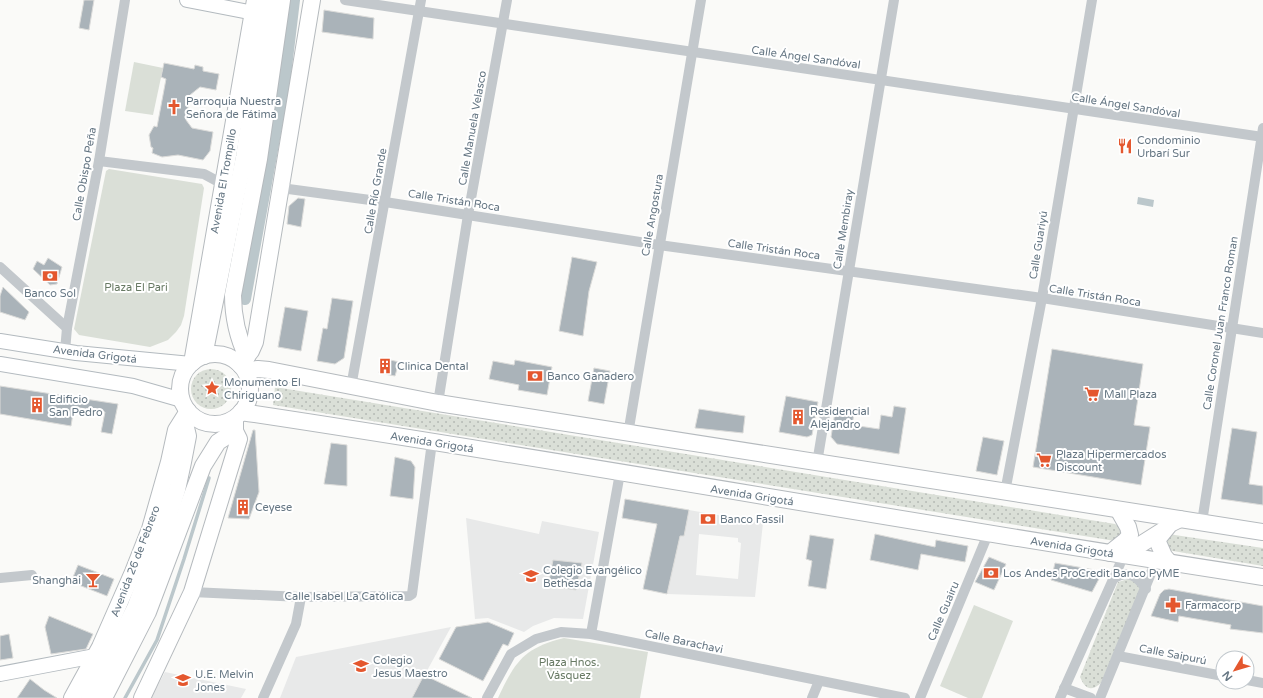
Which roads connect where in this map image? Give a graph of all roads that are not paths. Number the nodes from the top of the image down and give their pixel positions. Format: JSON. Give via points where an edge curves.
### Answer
{"nodes":[{"id":1,"x":125,"y":0,"type":"edge"},
{"id":2,"x":187,"y":0,"type":"edge"},
{"id":3,"x":268,"y":0,"type":"edge"},
{"id":4,"x":282,"y":0,"type":"edge"},
{"id":5,"x":312,"y":0,"type":"edge"},
{"id":6,"x":345,"y":0,"type":"edge"},
{"id":7,"x":421,"y":0,"type":"edge"},
{"id":8,"x":507,"y":0,"type":"edge"},
{"id":9,"x":701,"y":0,"type":"edge"},
{"id":10,"x":894,"y":0,"type":"edge"},
{"id":11,"x":1092,"y":0,"type":"edge"},
{"id":12,"x":254,"y":6,"type":"edge"},
{"id":13,"x":420,"y":11,"type":"junction"},
{"id":14,"x":503,"y":24,"type":"junction"},
{"id":15,"x":263,"y":33,"type":"junction"},
{"id":16,"x":692,"y":52,"type":"junction"},
{"id":17,"x":243,"y":71,"type":"junction"},
{"id":18,"x":880,"y":80,"type":"junction"},
{"id":19,"x":1073,"y":109,"type":"junction"},
{"id":20,"x":1262,"y":134,"type":"edge"},
{"id":21,"x":99,"y":161,"type":"junction"},
{"id":22,"x":222,"y":187,"type":"junction"},
{"id":23,"x":281,"y":188,"type":"junction"},
{"id":24,"x":385,"y":202,"type":"junction"},
{"id":25,"x":468,"y":214,"type":"junction"},
{"id":26,"x":659,"y":245,"type":"junction"},
{"id":27,"x":0,"y":267,"type":"edge"},
{"id":28,"x":848,"y":272,"type":"junction"},
{"id":29,"x":1042,"y":298,"type":"junction"},
{"id":30,"x":67,"y":328,"type":"junction"},
{"id":31,"x":1231,"y":328,"type":"junction"},
{"id":32,"x":1263,"y":333,"type":"edge"},
{"id":33,"x":0,"y":341,"type":"edge"},
{"id":34,"x":0,"y":347,"type":"edge"},
{"id":35,"x":71,"y":352,"type":"junction"},
{"id":36,"x":195,"y":361,"type":"junction"},
{"id":37,"x":0,"y":364,"type":"edge"},
{"id":38,"x":244,"y":364,"type":"junction"},
{"id":39,"x":351,"y":387,"type":"junction"},
{"id":40,"x":438,"y":403,"type":"junction"},
{"id":41,"x":185,"y":410,"type":"junction"},
{"id":42,"x":237,"y":420,"type":"junction"},
{"id":43,"x":628,"y":434,"type":"junction"},
{"id":44,"x":432,"y":442,"type":"junction"},
{"id":45,"x":817,"y":463,"type":"junction"},
{"id":46,"x":620,"y":473,"type":"junction"},
{"id":47,"x":1005,"y":492,"type":"junction"},
{"id":48,"x":1119,"y":511,"type":"junction"},
{"id":49,"x":1180,"y":519,"type":"junction"},
{"id":50,"x":1202,"y":522,"type":"junction"},
{"id":51,"x":1128,"y":527,"type":"junction"},
{"id":52,"x":1162,"y":531,"type":"junction"},
{"id":53,"x":1263,"y":532,"type":"edge"},
{"id":54,"x":988,"y":534,"type":"junction"},
{"id":55,"x":1142,"y":544,"type":"junction"},
{"id":56,"x":1117,"y":554,"type":"junction"},
{"id":57,"x":1163,"y":562,"type":"junction"},
{"id":58,"x":32,"y":575,"type":"dead end"},
{"id":59,"x":1263,"y":577,"type":"edge"},
{"id":60,"x":0,"y":578,"type":"edge"},
{"id":61,"x":1113,"y":579,"type":"junction"},
{"id":62,"x":1146,"y":589,"type":"junction"},
{"id":63,"x":192,"y":592,"type":"junction"},
{"id":64,"x":301,"y":597,"type":"junction"},
{"id":65,"x":591,"y":634,"type":"junction"},
{"id":66,"x":95,"y":656,"type":"junction"},
{"id":67,"x":1118,"y":656,"type":"junction"},
{"id":68,"x":0,"y":674,"type":"edge"},
{"id":69,"x":1215,"y":674,"type":"edge"},
{"id":70,"x":819,"y":681,"type":"junction"},
{"id":71,"x":1064,"y":688,"type":"junction"},
{"id":72,"x":72,"y":698,"type":"edge"},
{"id":73,"x":89,"y":698,"type":"edge"},
{"id":74,"x":104,"y":698,"type":"edge"},
{"id":75,"x":142,"y":698,"type":"edge"},
{"id":76,"x":263,"y":698,"type":"edge"},
{"id":77,"x":487,"y":698,"type":"edge"},
{"id":78,"x":812,"y":698,"type":"edge"},
{"id":79,"x":905,"y":698,"type":"edge"},
{"id":80,"x":920,"y":698,"type":"edge"},
{"id":81,"x":1060,"y":698,"type":"edge"},
{"id":82,"x":1090,"y":698,"type":"edge"},
{"id":83,"x":1100,"y":698,"type":"edge"}],
"edges":[{"from":1,"to":21,"type":"street","name":"Calle Obispo Peña"},
{"from":2,"to":12,"type":"main road"},
{"from":3,"to":15,"type":"main road","name":"Avenida El Trompillo"},
{"from":4,"to":38,"type":"main road","via":[[258,159],[232,296],[233,315]]},
{"from":5,"to":23,"type":"main road"},
{"from":6,"to":13,"type":"street","name":"Calle Ángel Sandóval"},
{"from":7,"to":13,"type":"street","name":"Calle Río Grande"},
{"from":8,"to":14,"type":"street","name":"Calle Manuela Velasco"},
{"from":9,"to":16,"type":"street","name":"Calle Angostura"},
{"from":10,"to":18,"type":"street","name":"Calle Membiray"},
{"from":11,"to":19,"type":"street","name":"Calle Guariyú"},
{"from":12,"to":17,"type":"main road","name":"Avenida El Trompillo"},
{"from":13,"to":14,"type":"street","name":"Calle Ángel Sandóval"},
{"from":13,"to":24,"type":"street","name":"Calle Río Grande"},
{"from":14,"to":16,"type":"street","name":"Calle Ángel Sandóval"},
{"from":14,"to":25,"type":"street","name":"Calle Manuela Velasco"},
{"from":15,"to":17,"type":"main road"},
{"from":15,"to":36,"type":"main road","name":"Avenida El Trompillo","via":[[244,157]]},
{"from":16,"to":18,"type":"street","name":"Calle Ángel Sandóval"},
{"from":16,"to":26,"type":"street","name":"Calle Angostura"},
{"from":17,"to":22,"type":"main road","name":"Avenida El Trompillo"},
{"from":18,"to":19,"type":"street","name":"Calle Ángel Sandóval"},
{"from":18,"to":28,"type":"street","name":"Calle Membiray"},
{"from":19,"to":20,"type":"street","name":"Calle Ángel Sandóval"},
{"from":19,"to":29,"type":"street","name":"Calle Guariyú"},
{"from":20,"to":31,"type":"street","name":"Calle Coronel Juan Franco Roman"},
{"from":21,"to":22,"type":"street","via":[[204,174],[217,180]]},
{"from":21,"to":30,"type":"street","name":"Calle Obispo Peña"},
{"from":22,"to":36,"type":"main road","name":"Avenida El Trompillo"},
{"from":23,"to":24,"type":"street","name":"Calle Tristán Roca"},
{"from":23,"to":38,"type":"main road","via":[[255,342]]},
{"from":24,"to":25,"type":"street","name":"Calle Tristán Roca"},
{"from":24,"to":39,"type":"street","name":"Calle Río Grande"},
{"from":25,"to":26,"type":"street","name":"Calle Tristán Roca"},
{"from":25,"to":40,"type":"street","name":"Calle Manuela Velasco"},
{"from":26,"to":28,"type":"street","name":"Calle Tristán Roca"},
{"from":26,"to":43,"type":"street","name":"Calle Angostura"},
{"from":27,"to":30,"type":"street"},
{"from":28,"to":29,"type":"street","name":"Calle Tristán Roca"},
{"from":28,"to":45,"type":"street","name":"Calle Membiray"},
{"from":29,"to":31,"type":"street","name":"Calle Tristán Roca"},
{"from":29,"to":47,"type":"street","name":"Calle Guariyú"},
{"from":30,"to":35,"type":"street","name":"Calle Obispo Peña"},
{"from":31,"to":32,"type":"street","name":"Calle Tristán Roca"},
{"from":31,"to":50,"type":"street","name":"Calle Coronel Juan Franco Roman"},
{"from":33,"to":35,"type":"main road","name":"Avenida Grigotá"},
{"from":34,"to":35,"type":"main road","via":[[60,354]]},
{"from":35,"to":36,"type":"main road","name":"Avenida Grigotá"},
{"from":36,"to":38,"type":"main road","via":[[222,355]]},
{"from":36,"to":41,"type":"main road","via":[[181,380],[180,390]]},
{"from":37,"to":41,"type":"main road","via":[[133,386]]},
{"from":38,"to":39,"type":"main road"},
{"from":38,"to":42,"type":"main road","via":[[250,392]]},
{"from":39,"to":40,"type":"main road"},
{"from":40,"to":43,"type":"main road"},
{"from":41,"to":42,"type":"main road","via":[[199,420],[213,424]]},
{"from":41,"to":66,"type":"main road","name":"Avenida 26 de Febrero","via":[[176,430],[150,529],[117,612]]},
{"from":41,"to":73,"type":"main road","name":"Avenida 26 de Febrero","via":[[188,436],[177,490],[162,536],[136,608]]},
{"from":42,"to":44,"type":"main road","name":"Avenida Grigotá"},
{"from":42,"to":63,"type":"main road","via":[[239,440]]},
{"from":42,"to":74,"type":"main road","via":[[218,442],[203,466],[148,612]]},
{"from":43,"to":45,"type":"main road"},
{"from":44,"to":46,"type":"main road","name":"Avenida Grigotá"},
{"from":44,"to":64,"type":"street","name":"Calle Isabel La Católica","via":[[412,594]]},
{"from":45,"to":47,"type":"main road"},
{"from":46,"to":54,"type":"main road","name":"Avenida Grigotá"},
{"from":46,"to":65,"type":"street"},
{"from":47,"to":48,"type":"main road"},
{"from":48,"to":49,"type":"main road"},
{"from":48,"to":51,"type":"main road"},
{"from":49,"to":50,"type":"main road"},
{"from":49,"to":52,"type":"main road"},
{"from":50,"to":53,"type":"main road"},
{"from":51,"to":55,"type":"main road"},
{"from":51,"to":56,"type":"main road","via":[[1130,535]]},
{"from":52,"to":55,"type":"main road"},
{"from":52,"to":57,"type":"main road","via":[[1156,540],[1164,556]]},
{"from":54,"to":56,"type":"main road","name":"Avenida Grigotá"},
{"from":54,"to":80,"type":"street","name":"Calle Guairu"},
{"from":55,"to":56,"type":"main road"},
{"from":55,"to":57,"type":"main road"},
{"from":56,"to":57,"type":"main road","name":"Avenida Grigotá"},
{"from":56,"to":61,"type":"street"},
{"from":57,"to":59,"type":"main road","name":"Avenida Grigotá"},
{"from":57,"to":62,"type":"street"},
{"from":58,"to":60,"type":"street"},
{"from":61,"to":62,"type":"street","via":[[1119,575],[1133,575]]},
{"from":61,"to":71,"type":"street"},
{"from":62,"to":67,"type":"street"},
{"from":63,"to":64,"type":"street","name":"Calle Isabel La Católica"},
{"from":63,"to":75,"type":"main road"},
{"from":64,"to":76,"type":"street","via":[[296,624]]},
{"from":65,"to":70,"type":"street","name":"Calle Barachavi"},
{"from":65,"to":77,"type":"street","name":"Calle Barachavi","via":[[561,632],[536,639],[512,654]]},
{"from":66,"to":68,"type":"main road"},
{"from":66,"to":72,"type":"main road","name":"Avenida 26 de Febrero"},
{"from":67,"to":69,"type":"street","name":"Calle Saipurú"},
{"from":67,"to":83,"type":"street"},
{"from":70,"to":78,"type":"street"},
{"from":70,"to":79,"type":"street","name":"Calle Barachavi"},
{"from":71,"to":81,"type":"street"},
{"from":71,"to":82,"type":"street"}]}
